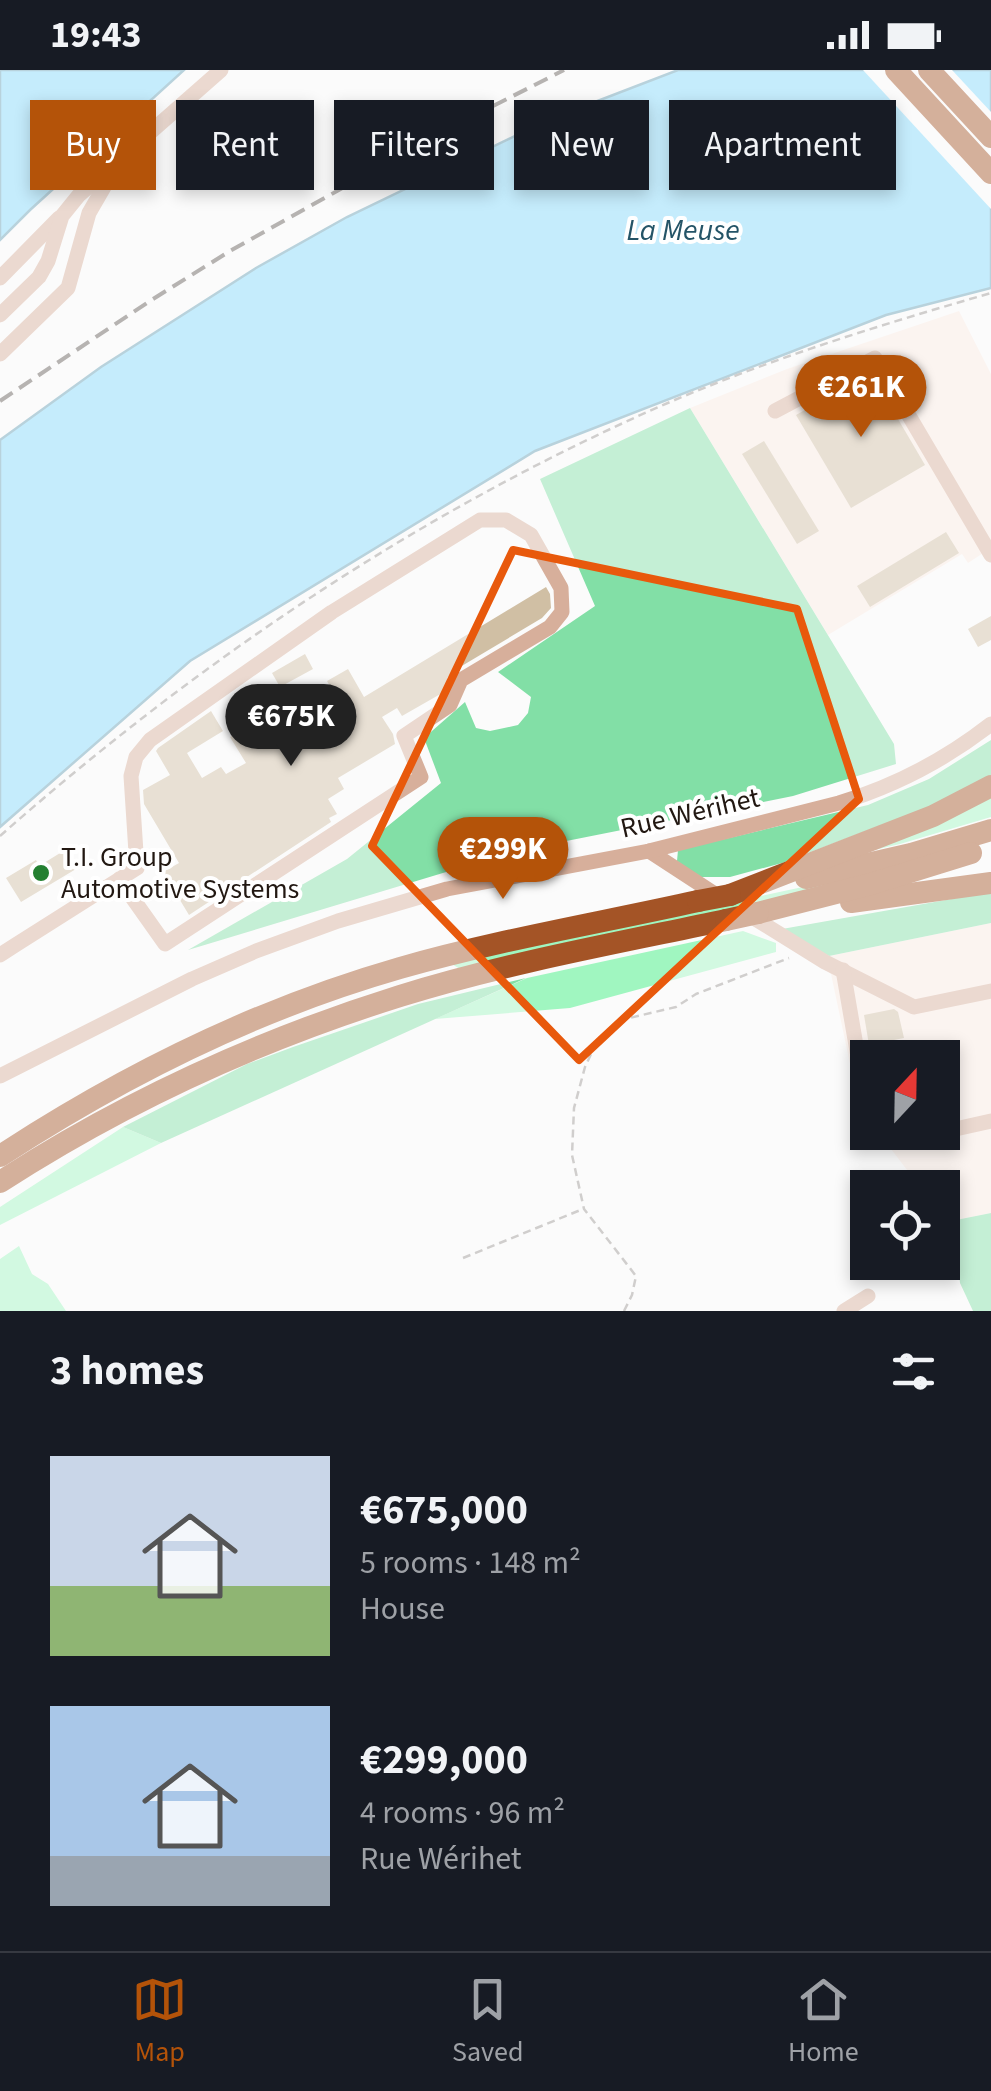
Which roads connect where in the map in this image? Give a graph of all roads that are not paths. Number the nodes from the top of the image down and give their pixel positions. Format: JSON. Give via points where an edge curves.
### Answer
{"nodes":[{"id":1,"x":220,"y":70,"type":"edge"},
{"id":2,"x":896,"y":70,"type":"edge"},
{"id":3,"x":929,"y":70,"type":"edge"},
{"id":4,"x":156,"y":128,"type":"edge"},
{"id":5,"x":991,"y":137,"type":"edge"},
{"id":6,"x":991,"y":173,"type":"edge"},
{"id":7,"x":85,"y":190,"type":"edge"},
{"id":8,"x":100,"y":190,"type":"edge"},
{"id":9,"x":62,"y":216,"type":"junction"},
{"id":10,"x":38,"y":277,"type":"junction"},
{"id":11,"x":0,"y":278,"type":"edge"},
{"id":12,"x":68,"y":288,"type":"junction"},
{"id":13,"x":0,"y":315,"type":"edge"},
{"id":14,"x":0,"y":354,"type":"edge"},
{"id":15,"x":775,"y":411,"type":"dead end"},
{"id":16,"x":991,"y":555,"type":"edge"},
{"id":17,"x":991,"y":724,"type":"edge"},
{"id":18,"x":991,"y":786,"type":"edge"},
{"id":19,"x":991,"y":830,"type":"edge"},
{"id":20,"x":991,"y":847,"type":"edge"},
{"id":21,"x":649,"y":850,"type":"junction"},
{"id":22,"x":120,"y":879,"type":"junction"},
{"id":23,"x":991,"y":883,"type":"edge"},
{"id":24,"x":730,"y":894,"type":"junction"},
{"id":25,"x":759,"y":912,"type":"junction"},
{"id":26,"x":0,"y":956,"type":"edge"},
{"id":27,"x":843,"y":970,"type":"junction"},
{"id":28,"x":991,"y":991,"type":"edge"},
{"id":29,"x":855,"y":1040,"type":"edge"},
{"id":30,"x":0,"y":1076,"type":"edge"},
{"id":31,"x":991,"y":1122,"type":"edge"},
{"id":32,"x":44,"y":1127,"type":"junction"},
{"id":33,"x":960,"y":1128,"type":"edge"},
{"id":34,"x":0,"y":1142,"type":"edge"},
{"id":35,"x":0,"y":1156,"type":"edge"},
{"id":36,"x":32,"y":1162,"type":"junction"},
{"id":37,"x":0,"y":1182,"type":"edge"},
{"id":38,"x":0,"y":1197,"type":"edge"},
{"id":39,"x":868,"y":1296,"type":"dead end"},
{"id":40,"x":844,"y":1311,"type":"edge"}],
"edges":[{"from":1,"to":4,"type":"street"},
{"from":2,"to":6,"type":"highway"},
{"from":3,"to":5,"type":"highway"},
{"from":7,"to":9,"type":"street"},
{"from":8,"to":12,"type":"street"},
{"from":9,"to":10,"type":"street"},
{"from":9,"to":11,"type":"street"},
{"from":10,"to":12,"type":"street"},
{"from":10,"to":13,"type":"street"},
{"from":12,"to":14,"type":"street"},
{"from":15,"to":16,"type":"street","via":[[876,358]]},
{"from":17,"to":21,"type":"street","name":"Rue Wérihet","via":[[955,752],[864,796]]},
{"from":18,"to":24,"type":"highway","via":[[917,823]]},
{"from":19,"to":24,"type":"highway"},
{"from":20,"to":25,"type":"highway"},
{"from":21,"to":27,"type":"street"},
{"from":21,"to":30,"type":"street","name":"Rue Wérihet","via":[[447,889],[338,921],[192,979]]},
{"from":22,"to":22,"type":"street","via":[[137,868],[131,776],[150,740],[332,612],[480,520],[506,520],[531,536],[561,588],[562,612],[550,627],[461,680],[450,705],[404,736],[421,777],[164,944]]},
{"from":22,"to":26,"type":"street"},
{"from":23,"to":25,"type":"highway"},
{"from":24,"to":32,"type":"highway","bridge":true,"via":[[360,981],[205,1041]]},
{"from":25,"to":36,"type":"highway","bridge":true,"via":[[499,970],[327,1020],[203,1070]]},
{"from":27,"to":28,"type":"street","via":[[914,1007]]},
{"from":27,"to":29,"type":"street"},
{"from":31,"to":33,"type":"street"},
{"from":32,"to":34,"type":"highway"},
{"from":32,"to":35,"type":"highway"},
{"from":36,"to":37,"type":"highway"},
{"from":36,"to":38,"type":"highway"},
{"from":39,"to":40,"type":"street"}]}
